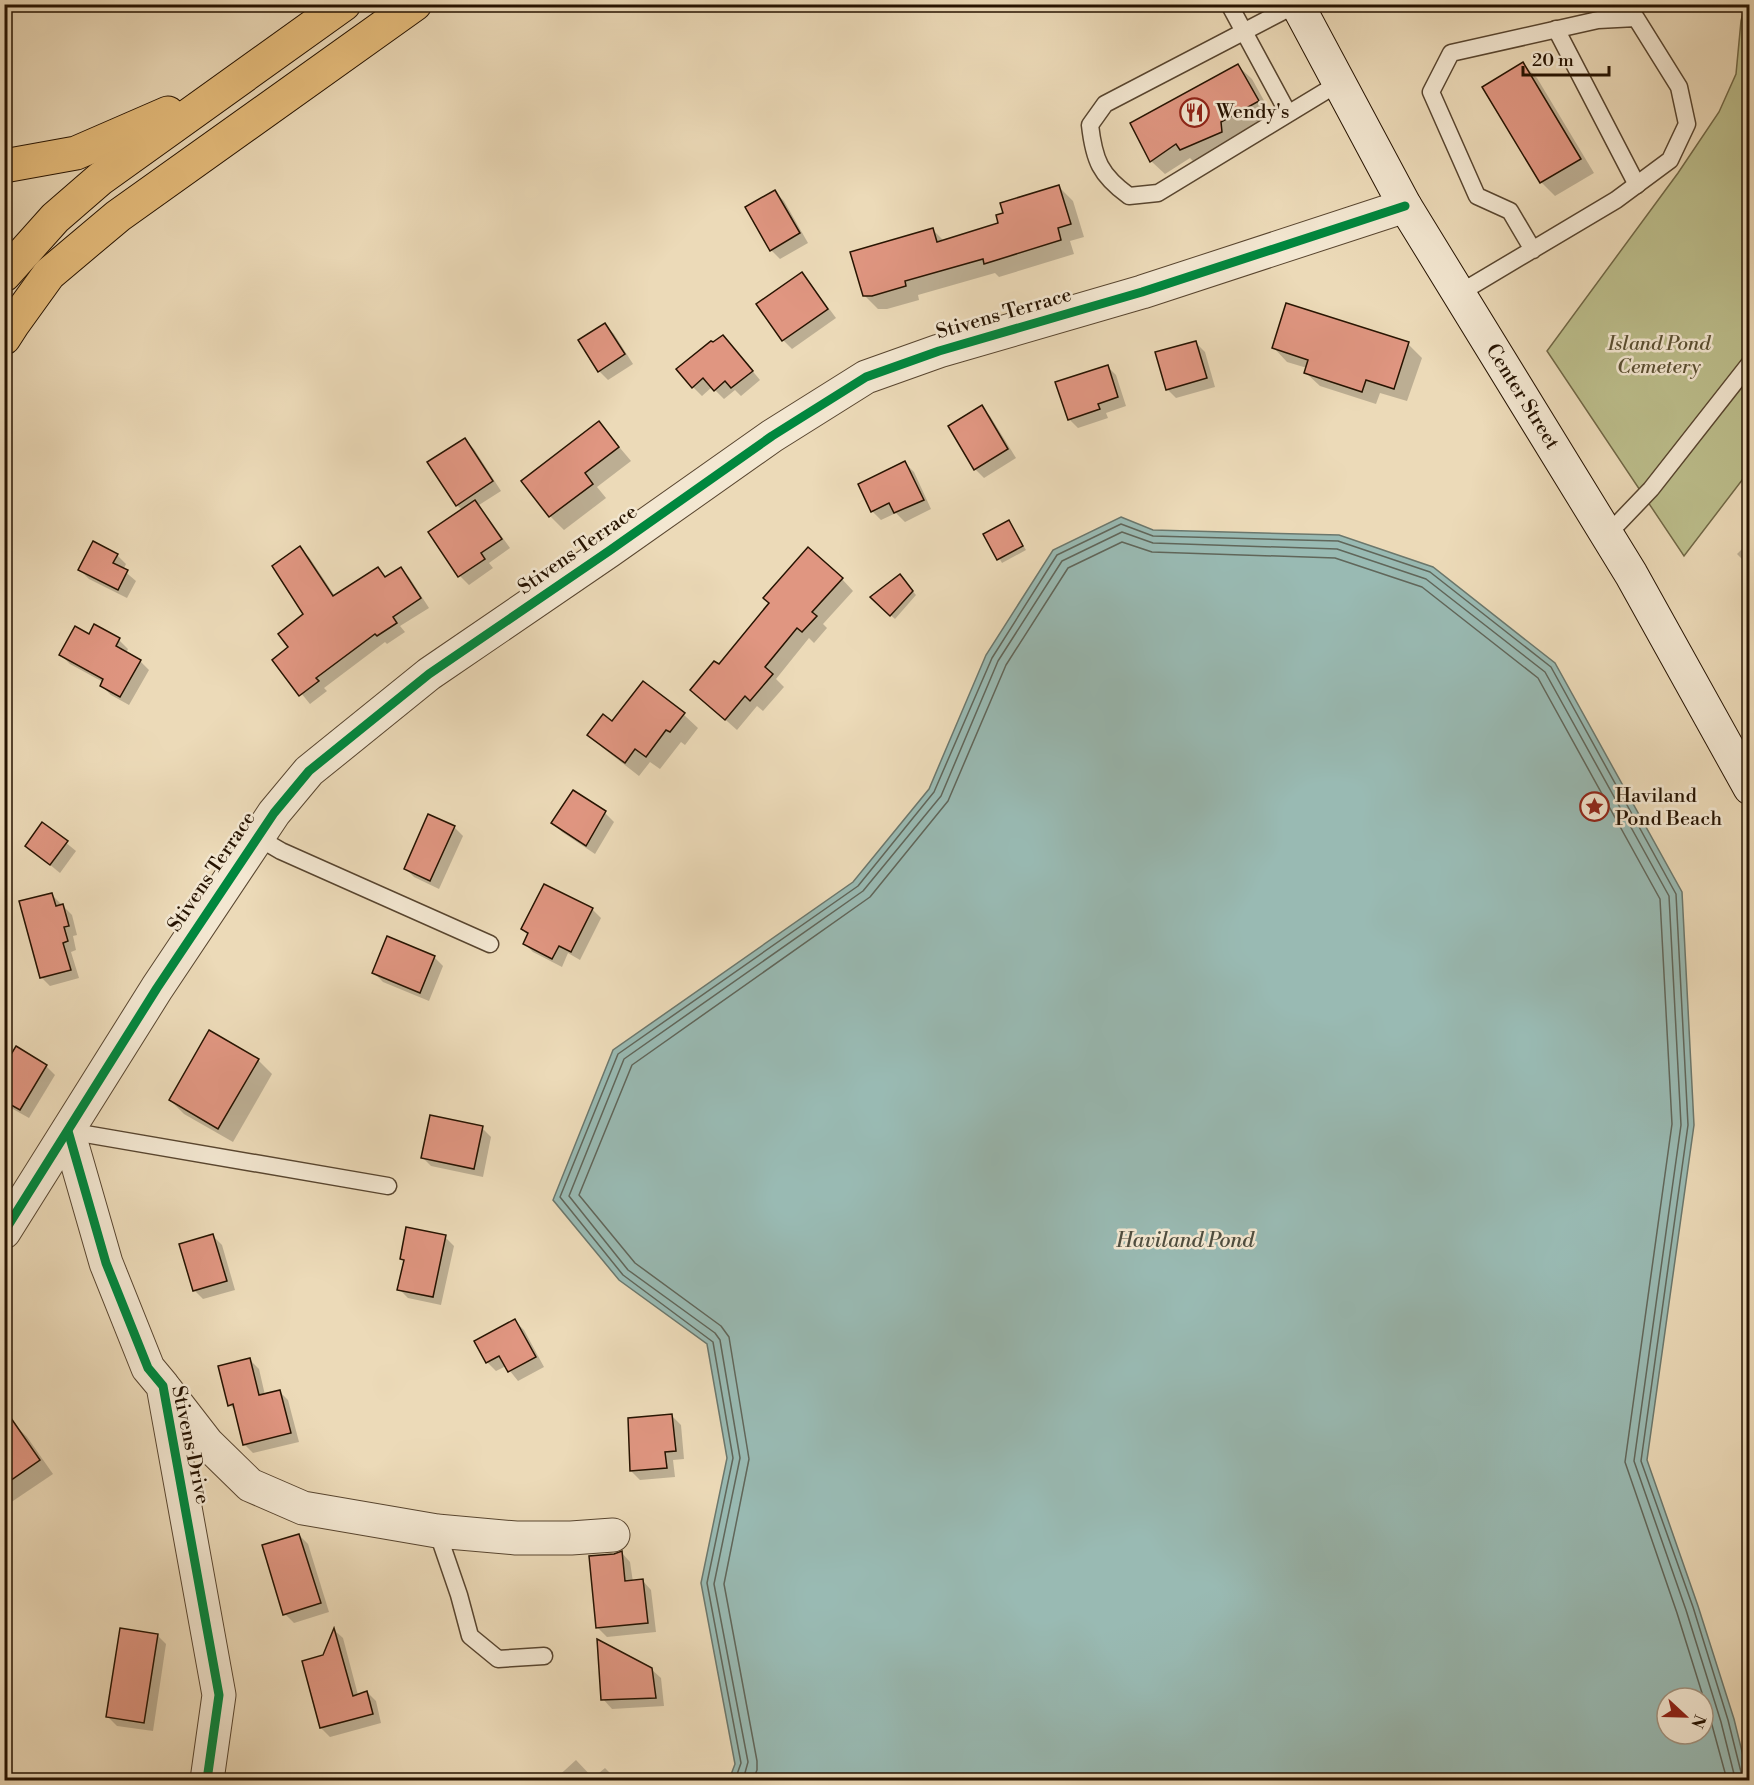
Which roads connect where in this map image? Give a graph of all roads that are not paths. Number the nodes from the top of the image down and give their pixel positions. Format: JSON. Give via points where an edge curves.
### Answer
{"nodes":[{"id":1,"x":344,"y":4,"type":"edge"},
{"id":2,"x":415,"y":4,"type":"edge"},
{"id":3,"x":1229,"y":4,"type":"edge"},
{"id":4,"x":1297,"y":4,"type":"edge"},
{"id":5,"x":1556,"y":29,"type":"junction"},
{"id":6,"x":1245,"y":32,"type":"junction"},
{"id":7,"x":1339,"y":83,"type":"junction"},
{"id":8,"x":222,"y":90,"type":"junction"},
{"id":9,"x":1288,"y":113,"type":"junction"},
{"id":10,"x":4,"y":166,"type":"edge"},
{"id":11,"x":1637,"y":185,"type":"junction"},
{"id":12,"x":1405,"y":206,"type":"junction"},
{"id":13,"x":1533,"y":250,"type":"junction"},
{"id":14,"x":4,"y":275,"type":"edge"},
{"id":15,"x":1458,"y":294,"type":"junction"},
{"id":16,"x":4,"y":338,"type":"edge"},
{"id":17,"x":1749,"y":363,"type":"edge"},
{"id":18,"x":1607,"y":535,"type":"junction"},
{"id":19,"x":1749,"y":788,"type":"edge"},
{"id":20,"x":258,"y":837,"type":"junction"},
{"id":21,"x":490,"y":944,"type":"dead end"},
{"id":22,"x":68,"y":1131,"type":"junction"},
{"id":23,"x":388,"y":1186,"type":"dead end"},
{"id":24,"x":4,"y":1232,"type":"edge"},
{"id":25,"x":163,"y":1386,"type":"junction"},
{"id":26,"x":437,"y":1531,"type":"junction"},
{"id":27,"x":614,"y":1535,"type":"dead end"},
{"id":28,"x":544,"y":1656,"type":"dead end"},
{"id":29,"x":207,"y":1780,"type":"edge"}],
"edges":[{"from":1,"to":8,"type":"highway"},
{"from":2,"to":16,"type":"highway","via":[[118,216],[49,274]]},
{"from":3,"to":6,"type":"lane"},
{"from":4,"to":6,"type":"lane"},
{"from":4,"to":7,"type":"street","name":"Center Street"},
{"from":5,"to":11,"type":"lane"},
{"from":5,"to":11,"type":"lane","via":[[1598,20],[1636,18],[1679,87],[1687,124],[1670,160]]},
{"from":5,"to":13,"type":"lane","via":[[1451,53],[1431,92],[1477,196],[1510,211]]},
{"from":6,"to":9,"type":"lane"},
{"from":6,"to":9,"type":"lane","via":[[1105,104],[1090,125],[1093,152],[1110,182],[1129,196],[1158,193]]},
{"from":7,"to":9,"type":"lane"},
{"from":7,"to":12,"type":"street","name":"Center Street"},
{"from":8,"to":10,"type":"highway","via":[[76,153]]},
{"from":8,"to":14,"type":"highway","via":[[100,179],[55,218]]},
{"from":11,"to":13,"type":"lane"},
{"from":12,"to":15,"type":"street","name":"Center Street"},
{"from":12,"to":20,"type":"street","name":"Stivens Terrace","via":[[866,376],[772,436],[429,674],[309,771]]},
{"from":13,"to":15,"type":"lane"},
{"from":15,"to":18,"type":"street","name":"Center Street"},
{"from":17,"to":18,"type":"lane","via":[[1651,489]]},
{"from":18,"to":19,"type":"street","name":"Center Street"},
{"from":20,"to":21,"type":"lane"},
{"from":20,"to":22,"type":"street","name":"Stivens Terrace"},
{"from":22,"to":23,"type":"lane"},
{"from":22,"to":24,"type":"street","name":"Stivens Terrace"},
{"from":22,"to":25,"type":"street","name":"Stivens Drive","via":[[106,1263],[148,1368]]},
{"from":25,"to":26,"type":"street","via":[[207,1443],[250,1485],[303,1508]]},
{"from":25,"to":29,"type":"street","name":"Stivens Drive","via":[[219,1695]]},
{"from":26,"to":27,"type":"street","via":[[516,1538]]},
{"from":26,"to":28,"type":"lane","via":[[470,1636],[498,1659]]}]}
